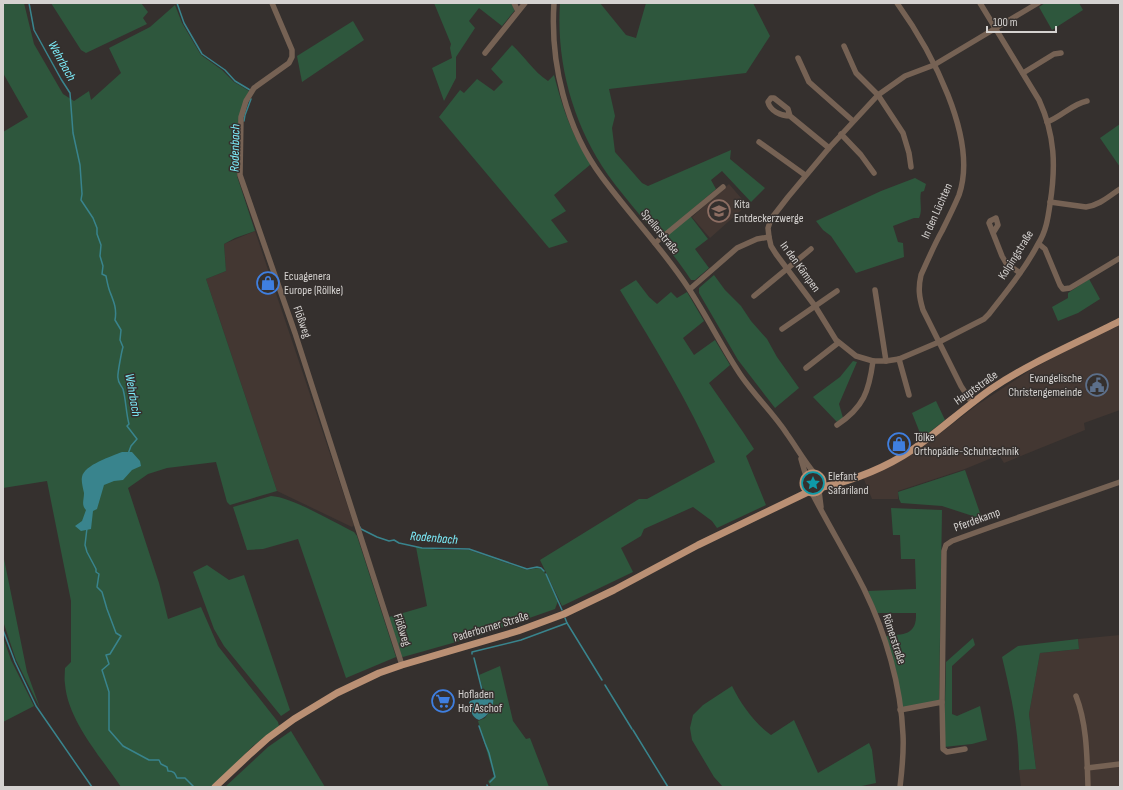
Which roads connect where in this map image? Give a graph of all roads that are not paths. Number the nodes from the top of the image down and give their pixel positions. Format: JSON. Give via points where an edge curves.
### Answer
{"nodes":[{"id":1,"x":272,"y":3,"type":"edge"},
{"id":2,"x":514,"y":3,"type":"edge"},
{"id":3,"x":525,"y":3,"type":"edge"},
{"id":4,"x":554,"y":3,"type":"edge"},
{"id":5,"x":897,"y":3,"type":"edge"},
{"id":6,"x":980,"y":3,"type":"edge"},
{"id":7,"x":1038,"y":3,"type":"edge"},
{"id":8,"x":518,"y":10,"type":"junction"},
{"id":9,"x":995,"y":28,"type":"junction"},
{"id":10,"x":844,"y":46,"type":"dead end"},
{"id":11,"x":485,"y":53,"type":"dead end"},
{"id":12,"x":1061,"y":53,"type":"dead end"},
{"id":13,"x":798,"y":58,"type":"dead end"},
{"id":14,"x":934,"y":65,"type":"junction"},
{"id":15,"x":1023,"y":73,"type":"junction"},
{"id":16,"x":878,"y":95,"type":"junction"},
{"id":17,"x":1087,"y":101,"type":"dead end"},
{"id":18,"x":790,"y":116,"type":"dead end"},
{"id":19,"x":853,"y":121,"type":"junction"},
{"id":20,"x":1047,"y":122,"type":"junction"},
{"id":21,"x":841,"y":134,"type":"junction"},
{"id":22,"x":759,"y":142,"type":"dead end"},
{"id":23,"x":829,"y":148,"type":"junction"},
{"id":24,"x":911,"y":167,"type":"dead end"},
{"id":25,"x":874,"y":172,"type":"dead end"},
{"id":26,"x":805,"y":175,"type":"junction"},
{"id":27,"x":723,"y":187,"type":"dead end"},
{"id":28,"x":1120,"y":189,"type":"edge"},
{"id":29,"x":1050,"y":202,"type":"junction"},
{"id":30,"x":993,"y":233,"type":"dead end"},
{"id":31,"x":768,"y":237,"type":"junction"},
{"id":32,"x":655,"y":243,"type":"junction"},
{"id":33,"x":1039,"y":244,"type":"junction"},
{"id":34,"x":811,"y":249,"type":"dead end"},
{"id":35,"x":1120,"y":258,"type":"edge"},
{"id":36,"x":787,"y":269,"type":"junction"},
{"id":37,"x":1020,"y":273,"type":"junction"},
{"id":38,"x":690,"y":289,"type":"junction"},
{"id":39,"x":875,"y":290,"type":"dead end"},
{"id":40,"x":837,"y":292,"type":"dead end"},
{"id":41,"x":754,"y":296,"type":"dead end"},
{"id":42,"x":815,"y":306,"type":"junction"},
{"id":43,"x":1120,"y":321,"type":"edge"},
{"id":44,"x":782,"y":330,"type":"dead end"},
{"id":45,"x":939,"y":342,"type":"junction"},
{"id":46,"x":838,"y":343,"type":"junction"},
{"id":47,"x":899,"y":359,"type":"junction"},
{"id":48,"x":873,"y":361,"type":"junction"},
{"id":49,"x":886,"y":361,"type":"junction"},
{"id":50,"x":806,"y":368,"type":"dead end"},
{"id":51,"x":909,"y":395,"type":"dead end"},
{"id":52,"x":972,"y":403,"type":"junction"},
{"id":53,"x":837,"y":424,"type":"dead end"},
{"id":54,"x":800,"y":455,"type":"junction"},
{"id":55,"x":814,"y":474,"type":"junction"},
{"id":56,"x":806,"y":476,"type":"junction"},
{"id":57,"x":1120,"y":482,"type":"edge"},
{"id":58,"x":815,"y":488,"type":"junction"},
{"id":59,"x":402,"y":665,"type":"junction"},
{"id":60,"x":1076,"y":696,"type":"dead end"},
{"id":61,"x":942,"y":702,"type":"junction"},
{"id":62,"x":900,"y":710,"type":"junction"},
{"id":63,"x":965,"y":749,"type":"dead end"},
{"id":64,"x":1120,"y":764,"type":"edge"},
{"id":65,"x":1088,"y":768,"type":"junction"},
{"id":66,"x":215,"y":787,"type":"edge"},
{"id":67,"x":900,"y":787,"type":"edge"},
{"id":68,"x":1088,"y":787,"type":"edge"}],
"edges":[{"from":1,"to":59,"type":"street","name":"Flößweg","via":[[292,50],[292,57],[289,63],[254,88],[246,101],[241,117],[240,175],[295,333]]},
{"from":2,"to":8,"type":"street"},
{"from":3,"to":8,"type":"street"},
{"from":4,"to":32,"type":"street","name":"Spellerstraße","via":[[554,53],[568,111],[601,176]]},
{"from":5,"to":14,"type":"street","name":"In den Lüchten","via":[[920,37]]},
{"from":6,"to":9,"type":"street","name":"Kolpingstraße"},
{"from":7,"to":9,"type":"street","name":"In den Kämpen"},
{"from":8,"to":11,"type":"street"},
{"from":9,"to":14,"type":"street","name":"In den Kämpen"},
{"from":9,"to":15,"type":"street","name":"Kolpingstraße"},
{"from":10,"to":16,"type":"street","via":[[856,73]]},
{"from":12,"to":15,"type":"street","via":[[1054,54]]},
{"from":13,"to":19,"type":"street","via":[[809,82]]},
{"from":14,"to":16,"type":"street","name":"In den Kämpen","via":[[905,76]]},
{"from":14,"to":45,"type":"street","name":"In den Lüchten","via":[[952,106],[963,162],[959,194],[924,269],[918,288],[923,310]]},
{"from":15,"to":20,"type":"street","name":"Kolpingstraße","via":[[1039,100]]},
{"from":16,"to":19,"type":"street","name":"In den Kämpen"},
{"from":16,"to":24,"type":"street","via":[[902,133]]},
{"from":17,"to":20,"type":"street"},
{"from":18,"to":23,"type":"street"},
{"from":19,"to":21,"type":"street","name":"In den Kämpen"},
{"from":20,"to":29,"type":"street","name":"Kolpingstraße","via":[[1054,160]]},
{"from":21,"to":23,"type":"street","name":"In den Kämpen"},
{"from":21,"to":25,"type":"street"},
{"from":22,"to":26,"type":"street"},
{"from":23,"to":26,"type":"street","name":"In den Kämpen"},
{"from":26,"to":31,"type":"street","name":"In den Kämpen","via":[[771,219]]},
{"from":27,"to":32,"type":"street"},
{"from":28,"to":29,"type":"street","via":[[1092,206]]},
{"from":29,"to":33,"type":"street","name":"Kolpingstraße","via":[[1047,224]]},
{"from":30,"to":37,"type":"street","via":[[1006,263]]},
{"from":31,"to":36,"type":"street","name":"In den Kämpen","via":[[771,246]]},
{"from":31,"to":38,"type":"street","via":[[737,248]]},
{"from":32,"to":38,"type":"street","name":"Spellerstraße"},
{"from":33,"to":35,"type":"street","via":[[1046,248],[1060,285],[1064,289],[1070,288]]},
{"from":33,"to":37,"type":"street","name":"Kolpingstraße"},
{"from":34,"to":36,"type":"street"},
{"from":36,"to":41,"type":"street"},
{"from":36,"to":42,"type":"street","name":"In den Kämpen"},
{"from":37,"to":45,"type":"street","name":"Kolpingstraße","via":[[989,314]]},
{"from":38,"to":54,"type":"street","name":"Spellerstraße","via":[[743,377],[781,424]]},
{"from":39,"to":49,"type":"street"},
{"from":40,"to":42,"type":"street"},
{"from":42,"to":44,"type":"street"},
{"from":42,"to":46,"type":"street","name":"In den Kämpen"},
{"from":43,"to":52,"type":"main road","name":"Hauptstraße","via":[[1014,376]]},
{"from":45,"to":47,"type":"street","name":"In den Kämpen"},
{"from":45,"to":52,"type":"street","name":"In den Lüchten"},
{"from":46,"to":48,"type":"street","name":"In den Kämpen","via":[[856,356]]},
{"from":46,"to":50,"type":"street"},
{"from":47,"to":49,"type":"street","name":"In den Kämpen"},
{"from":47,"to":51,"type":"street"},
{"from":48,"to":49,"type":"street","name":"In den Kämpen"},
{"from":48,"to":53,"type":"street","via":[[863,400]]},
{"from":52,"to":58,"type":"main road","name":"Hauptstraße","via":[[911,450],[875,470],[849,480]]},
{"from":54,"to":55,"type":"street","name":"Spellerstraße"},
{"from":54,"to":56,"type":"street","name":"Spellerstraße"},
{"from":55,"to":56,"type":"main road"},
{"from":55,"to":58,"type":"main road","via":[[818,475]]},
{"from":56,"to":58,"type":"main road","via":[[804,480]]},
{"from":57,"to":61,"type":"street","name":"Pferdekamp","via":[[946,545]]},
{"from":58,"to":59,"type":"main road","name":"Paderborner Straße","via":[[564,614],[518,632]]},
{"from":58,"to":62,"type":"street","name":"Römerstraße","via":[[821,510],[873,608],[890,661]]},
{"from":59,"to":66,"type":"main road","name":"Paderborner Straße","via":[[337,693],[294,719],[254,750]]},
{"from":60,"to":65,"type":"street","via":[[1082,710]]},
{"from":61,"to":62,"type":"street"},
{"from":61,"to":63,"type":"street","name":"Pferdekamp","via":[[942,749],[947,752]]},
{"from":62,"to":67,"type":"street","name":"Römerstraße","via":[[903,751]]},
{"from":64,"to":65,"type":"street"},
{"from":65,"to":68,"type":"street"}]}
